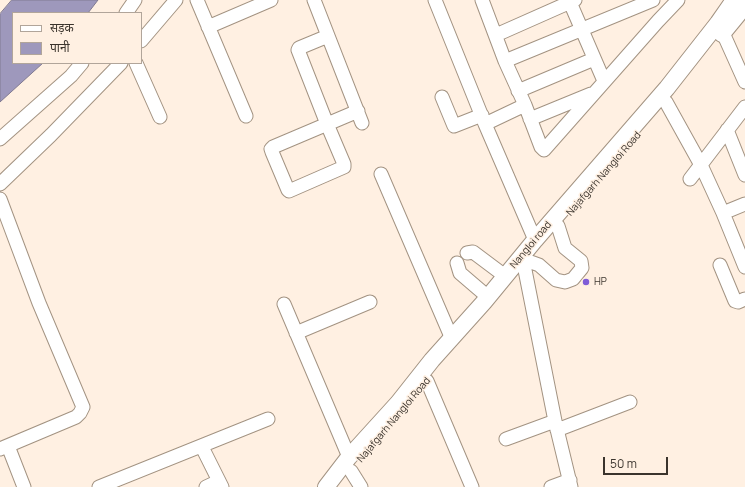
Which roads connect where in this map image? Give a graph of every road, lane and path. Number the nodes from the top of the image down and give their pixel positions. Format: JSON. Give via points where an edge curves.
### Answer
{"nodes":[{"id":1,"x":135,"y":0,"type":"edge"},
{"id":2,"x":176,"y":0,"type":"edge"},
{"id":3,"x":197,"y":0,"type":"edge"},
{"id":4,"x":271,"y":0,"type":"edge"},
{"id":5,"x":435,"y":0,"type":"edge"},
{"id":6,"x":653,"y":0,"type":"edge"},
{"id":7,"x":678,"y":0,"type":"edge"},
{"id":8,"x":319,"y":1,"type":"edge"},
{"id":9,"x":485,"y":1,"type":"edge"},
{"id":10,"x":571,"y":1,"type":"edge"},
{"id":11,"x":734,"y":3,"type":"edge"},
{"id":12,"x":127,"y":12,"type":"edge"},
{"id":13,"x":208,"y":27,"type":"junction"},
{"id":14,"x":582,"y":30,"type":"junction"},
{"id":15,"x":723,"y":33,"type":"junction"},
{"id":16,"x":496,"y":35,"type":"junction"},
{"id":17,"x":328,"y":36,"type":"junction"},
{"id":18,"x":142,"y":40,"type":"edge"},
{"id":19,"x":705,"y":48,"type":"junction"},
{"id":20,"x":594,"y":60,"type":"junction"},
{"id":21,"x":505,"y":61,"type":"junction"},
{"id":22,"x":81,"y":64,"type":"edge"},
{"id":23,"x":120,"y":64,"type":"edge"},
{"id":24,"x":136,"y":64,"type":"edge"},
{"id":25,"x":604,"y":81,"type":"junction"},
{"id":26,"x":745,"y":82,"type":"edge"},
{"id":27,"x":518,"y":91,"type":"junction"},
{"id":28,"x":595,"y":92,"type":"junction"},
{"id":29,"x":442,"y":97,"type":"dead end"},
{"id":30,"x":666,"y":102,"type":"junction"},
{"id":31,"x":525,"y":105,"type":"junction"},
{"id":32,"x":745,"y":107,"type":"edge"},
{"id":33,"x":246,"y":116,"type":"dead end"},
{"id":34,"x":160,"y":118,"type":"dead end"},
{"id":35,"x":483,"y":119,"type":"junction"},
{"id":36,"x":530,"y":119,"type":"junction"},
{"id":37,"x":327,"y":124,"type":"junction"},
{"id":38,"x":726,"y":130,"type":"junction"},
{"id":39,"x":0,"y":139,"type":"edge"},
{"id":40,"x":701,"y":165,"type":"junction"},
{"id":41,"x":381,"y":174,"type":"dead end"},
{"id":42,"x":745,"y":175,"type":"edge"},
{"id":43,"x":690,"y":179,"type":"dead end"},
{"id":44,"x":0,"y":184,"type":"edge"},
{"id":45,"x":0,"y":199,"type":"edge"},
{"id":46,"x":745,"y":204,"type":"edge"},
{"id":47,"x":723,"y":213,"type":"junction"},
{"id":48,"x":558,"y":226,"type":"junction"},
{"id":49,"x":535,"y":240,"type":"junction"},
{"id":50,"x":467,"y":252,"type":"dead end"},
{"id":51,"x":524,"y":262,"type":"junction"},
{"id":52,"x":457,"y":263,"type":"dead end"},
{"id":53,"x":720,"y":265,"type":"dead end"},
{"id":54,"x":745,"y":267,"type":"edge"},
{"id":55,"x":505,"y":276,"type":"junction"},
{"id":56,"x":488,"y":297,"type":"junction"},
{"id":57,"x":745,"y":299,"type":"edge"},
{"id":58,"x":370,"y":302,"type":"dead end"},
{"id":59,"x":284,"y":304,"type":"dead end"},
{"id":60,"x":296,"y":333,"type":"junction"},
{"id":61,"x":452,"y":339,"type":"junction"},
{"id":62,"x":427,"y":381,"type":"junction"},
{"id":63,"x":630,"y":402,"type":"dead end"},
{"id":64,"x":268,"y":419,"type":"dead end"},
{"id":65,"x":556,"y":425,"type":"junction"},
{"id":66,"x":506,"y":439,"type":"dead end"},
{"id":67,"x":4,"y":447,"type":"edge"},
{"id":68,"x":202,"y":447,"type":"junction"},
{"id":69,"x":350,"y":464,"type":"junction"},
{"id":70,"x":571,"y":483,"type":"edge"},
{"id":71,"x":220,"y":484,"type":"edge"},
{"id":72,"x":24,"y":487,"type":"edge"},
{"id":73,"x":99,"y":487,"type":"edge"},
{"id":74,"x":206,"y":487,"type":"edge"},
{"id":75,"x":326,"y":487,"type":"edge"},
{"id":76,"x":338,"y":487,"type":"edge"},
{"id":77,"x":361,"y":487,"type":"edge"},
{"id":78,"x":472,"y":487,"type":"edge"},
{"id":79,"x":551,"y":487,"type":"edge"}],
"edges":[{"from":1,"to":12,"type":"street"},
{"from":2,"to":18,"type":"street"},
{"from":3,"to":13,"type":"street"},
{"from":4,"to":13,"type":"street"},
{"from":5,"to":35,"type":"street"},
{"from":6,"to":14,"type":"street"},
{"from":7,"to":25,"type":"street"},
{"from":8,"to":17,"type":"street"},
{"from":9,"to":16,"type":"street"},
{"from":10,"to":14,"type":"street"},
{"from":10,"to":16,"type":"street"},
{"from":11,"to":15,"type":"main road","name":"Najafgarh Nangloi Road"},
{"from":11,"to":19,"type":"main road","name":"Nangloi road"},
{"from":13,"to":33,"type":"street"},
{"from":14,"to":20,"type":"street"},
{"from":14,"to":21,"type":"street"},
{"from":15,"to":19,"type":"main road","name":"Najafgarh Nangloi Road"},
{"from":15,"to":26,"type":"street"},
{"from":16,"to":21,"type":"street"},
{"from":17,"to":37,"type":"street","via":[[298,50]]},
{"from":17,"to":37,"type":"street","via":[[360,117]]},
{"from":19,"to":30,"type":"main road","name":"Najafgarh Nangloi Road"},
{"from":19,"to":49,"type":"main road","name":"Nangloi road"},
{"from":20,"to":25,"type":"street"},
{"from":20,"to":27,"type":"street"},
{"from":21,"to":27,"type":"street"},
{"from":22,"to":39,"type":"street"},
{"from":23,"to":44,"type":"street"},
{"from":24,"to":34,"type":"street"},
{"from":25,"to":28,"type":"street"},
{"from":27,"to":31,"type":"street"},
{"from":28,"to":36,"type":"street"},
{"from":28,"to":36,"type":"street","via":[[543,150]]},
{"from":29,"to":35,"type":"street","via":[[454,126]]},
{"from":30,"to":40,"type":"street"},
{"from":30,"to":48,"type":"main road","name":"Najafgarh Nangloi Road"},
{"from":31,"to":35,"type":"street"},
{"from":31,"to":36,"type":"street"},
{"from":32,"to":38,"type":"street"},
{"from":35,"to":49,"type":"street"},
{"from":37,"to":37,"type":"street","via":[[271,149],[289,191],[344,167]]},
{"from":38,"to":40,"type":"street"},
{"from":38,"to":42,"type":"street"},
{"from":40,"to":43,"type":"street"},
{"from":40,"to":47,"type":"street"},
{"from":41,"to":61,"type":"street"},
{"from":45,"to":67,"type":"street","via":[[39,303],[83,407],[76,417]]},
{"from":46,"to":47,"type":"street"},
{"from":47,"to":54,"type":"street"},
{"from":48,"to":51,"type":"main road","name":"Najafgarh Nangloi Road"},
{"from":48,"to":51,"type":"street","via":[[565,248],[581,261],[582,268],[573,279],[565,282],[556,280],[539,265]]},
{"from":49,"to":51,"type":"main road","name":"Nangloi road"},
{"from":50,"to":55,"type":"street","via":[[473,252]]},
{"from":51,"to":55,"type":"main road","name":"Nangloi road"},
{"from":51,"to":62,"type":"main road","name":"Najafgarh Nangloi Road"},
{"from":51,"to":65,"type":"street"},
{"from":52,"to":56,"type":"street","via":[[460,273]]},
{"from":53,"to":57,"type":"street","via":[[736,301]]},
{"from":55,"to":56,"type":"main road","name":"Nangloi road"},
{"from":56,"to":61,"type":"main road","name":"Nangloi road"},
{"from":58,"to":60,"type":"street"},
{"from":59,"to":60,"type":"street"},
{"from":60,"to":69,"type":"street"},
{"from":61,"to":69,"type":"main road","name":"Nangloi road"},
{"from":62,"to":69,"type":"main road","name":"Najafgarh Nangloi Road"},
{"from":62,"to":78,"type":"street"},
{"from":63,"to":65,"type":"street"},
{"from":64,"to":68,"type":"street"},
{"from":65,"to":66,"type":"street"},
{"from":65,"to":70,"type":"street"},
{"from":67,"to":72,"type":"street"},
{"from":68,"to":71,"type":"street"},
{"from":68,"to":73,"type":"street"},
{"from":69,"to":75,"type":"main road","name":"Nangloi road"},
{"from":69,"to":76,"type":"main road","name":"Najafgarh Nangloi Road"},
{"from":69,"to":77,"type":"street"},
{"from":70,"to":79,"type":"street"},
{"from":71,"to":74,"type":"street"}]}
